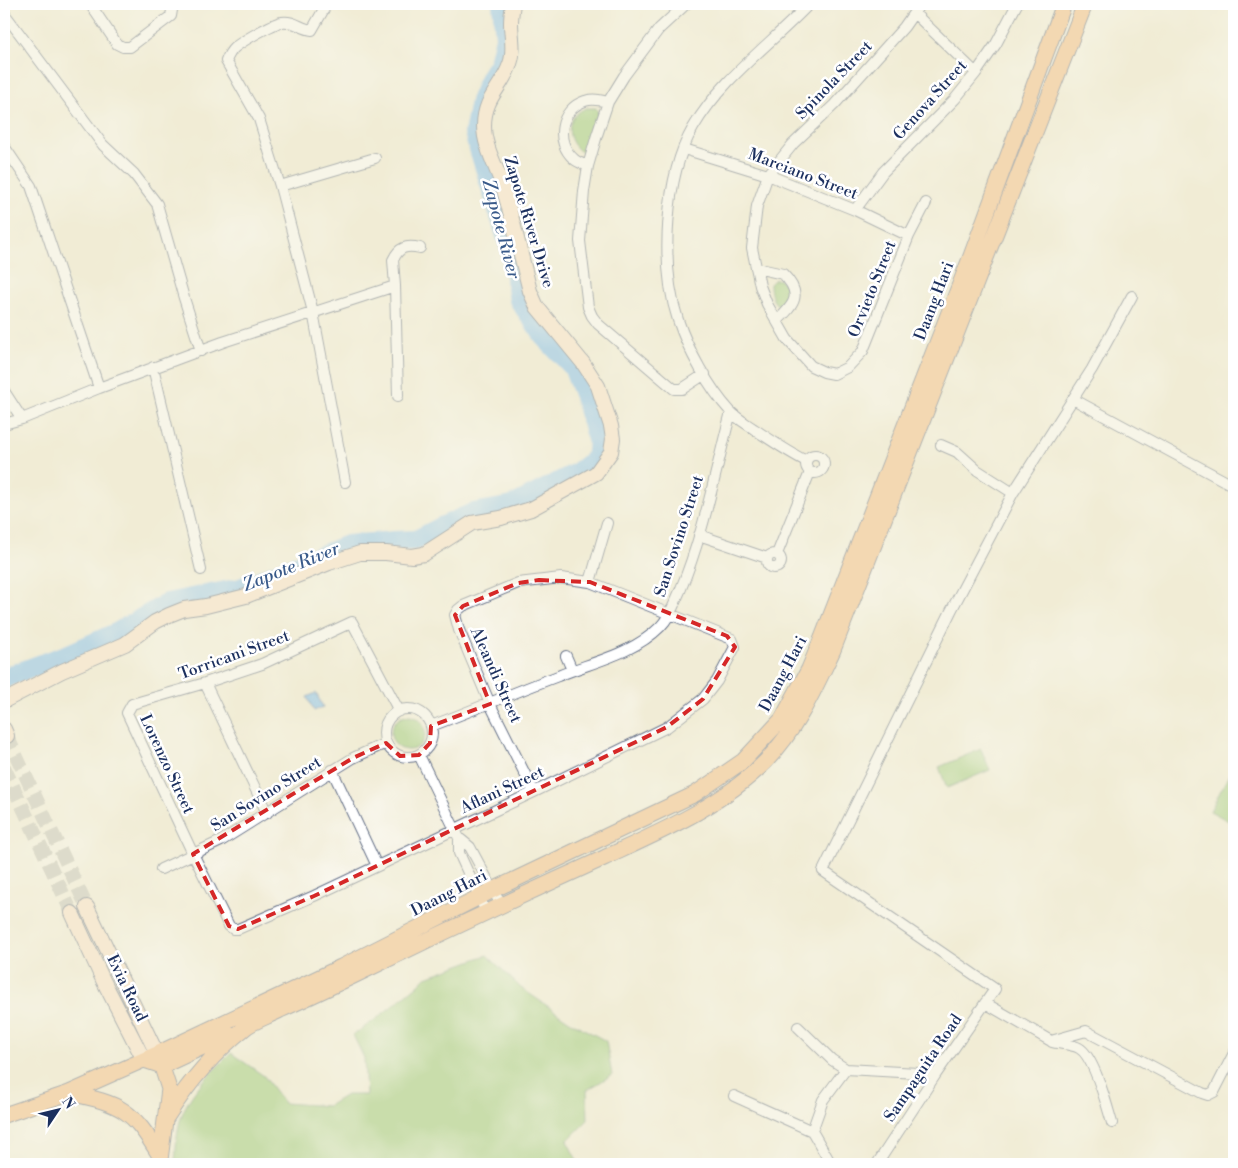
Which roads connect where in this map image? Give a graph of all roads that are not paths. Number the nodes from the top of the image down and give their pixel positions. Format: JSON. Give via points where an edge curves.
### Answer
{"nodes":[{"id":1,"x":90,"y":4,"type":"edge"},
{"id":2,"x":173,"y":4,"type":"edge"},
{"id":3,"x":513,"y":4,"type":"edge"},
{"id":4,"x":686,"y":4,"type":"edge"},
{"id":5,"x":809,"y":4,"type":"edge"},
{"id":6,"x":920,"y":4,"type":"edge"},
{"id":7,"x":1017,"y":4,"type":"edge"},
{"id":8,"x":1064,"y":4,"type":"edge"},
{"id":9,"x":1085,"y":4,"type":"edge"},
{"id":10,"x":324,"y":9,"type":"dead end"},
{"id":11,"x":914,"y":14,"type":"junction"},
{"id":12,"x":5,"y":17,"type":"edge"},
{"id":13,"x":976,"y":74,"type":"junction"},
{"id":14,"x":608,"y":102,"type":"junction"},
{"id":15,"x":4,"y":146,"type":"edge"},
{"id":16,"x":684,"y":149,"type":"junction"},
{"id":17,"x":375,"y":158,"type":"dead end"},
{"id":18,"x":588,"y":166,"type":"junction"},
{"id":19,"x":768,"y":175,"type":"junction"},
{"id":20,"x":280,"y":186,"type":"junction"},
{"id":21,"x":926,"y":203,"type":"dead end"},
{"id":22,"x":855,"y":210,"type":"junction"},
{"id":23,"x":909,"y":236,"type":"junction"},
{"id":24,"x":420,"y":248,"type":"dead end"},
{"id":25,"x":977,"y":259,"type":"junction"},
{"id":26,"x":756,"y":268,"type":"junction"},
{"id":27,"x":395,"y":286,"type":"junction"},
{"id":28,"x":1132,"y":296,"type":"dead end"},
{"id":29,"x":313,"y":312,"type":"junction"},
{"id":30,"x":777,"y":321,"type":"junction"},
{"id":31,"x":201,"y":351,"type":"junction"},
{"id":32,"x":154,"y":367,"type":"junction"},
{"id":33,"x":704,"y":374,"type":"junction"},
{"id":34,"x":99,"y":388,"type":"junction"},
{"id":35,"x":4,"y":391,"type":"edge"},
{"id":36,"x":398,"y":396,"type":"dead end"},
{"id":37,"x":1073,"y":399,"type":"junction"},
{"id":38,"x":731,"y":412,"type":"junction"},
{"id":39,"x":22,"y":419,"type":"junction"},
{"id":40,"x":4,"y":424,"type":"edge"},
{"id":41,"x":941,"y":446,"type":"dead end"},
{"id":42,"x":806,"y":461,"type":"junction"},
{"id":43,"x":810,"y":472,"type":"junction"},
{"id":44,"x":345,"y":482,"type":"dead end"},
{"id":45,"x":1234,"y":486,"type":"edge"},
{"id":46,"x":1013,"y":493,"type":"junction"},
{"id":47,"x":607,"y":523,"type":"dead end"},
{"id":48,"x":699,"y":535,"type":"junction"},
{"id":49,"x":201,"y":570,"type":"dead end"},
{"id":50,"x":590,"y":582,"type":"junction"},
{"id":51,"x":670,"y":614,"type":"junction"},
{"id":52,"x":728,"y":636,"type":"joint"},
{"id":53,"x":566,"y":656,"type":"dead end"},
{"id":54,"x":572,"y":670,"type":"junction"},
{"id":55,"x":205,"y":682,"type":"junction"},
{"id":56,"x":4,"y":701,"type":"edge"},
{"id":57,"x":490,"y":704,"type":"junction"},
{"id":58,"x":399,"y":711,"type":"junction"},
{"id":59,"x":127,"y":713,"type":"joint"},
{"id":60,"x":431,"y":726,"type":"junction"},
{"id":61,"x":386,"y":743,"type":"junction"},
{"id":62,"x":419,"y":755,"type":"junction"},
{"id":63,"x":332,"y":770,"type":"junction"},
{"id":64,"x":534,"y":792,"type":"junction"},
{"id":65,"x":267,"y":813,"type":"junction"},
{"id":66,"x":457,"y":833,"type":"junction"},
{"id":67,"x":193,"y":854,"type":"junction"},
{"id":68,"x":377,"y":866,"type":"junction"},
{"id":69,"x":161,"y":869,"type":"dead end"},
{"id":70,"x":493,"y":890,"type":"junction"},
{"id":71,"x":478,"y":897,"type":"junction"},
{"id":72,"x":501,"y":905,"type":"junction"},
{"id":73,"x":87,"y":907,"type":"tunnel mouth"},
{"id":74,"x":486,"y":912,"type":"junction"},
{"id":75,"x":72,"y":913,"type":"tunnel mouth"},
{"id":76,"x":238,"y":930,"type":"joint"},
{"id":77,"x":985,"y":1003,"type":"junction"},
{"id":78,"x":249,"y":1026,"type":"junction"},
{"id":79,"x":798,"y":1027,"type":"dead end"},
{"id":80,"x":1050,"y":1041,"type":"junction"},
{"id":81,"x":1234,"y":1053,"type":"edge"},
{"id":82,"x":154,"y":1060,"type":"junction"},
{"id":83,"x":846,"y":1069,"type":"junction"},
{"id":84,"x":936,"y":1074,"type":"junction"},
{"id":85,"x":69,"y":1093,"type":"junction"},
{"id":86,"x":734,"y":1096,"type":"dead end"},
{"id":87,"x":4,"y":1115,"type":"edge"},
{"id":88,"x":166,"y":1118,"type":"junction"},
{"id":89,"x":1112,"y":1123,"type":"dead end"},
{"id":90,"x":812,"y":1131,"type":"junction"},
{"id":91,"x":160,"y":1160,"type":"edge"},
{"id":92,"x":831,"y":1164,"type":"edge"},
{"id":93,"x":877,"y":1164,"type":"edge"}],
"edges":[{"from":1,"to":2,"type":"street","via":[[117,44],[123,47],[130,47],[171,16]]},
{"from":3,"to":56,"type":"street","name":"Zapote River Drive","via":[[511,63],[491,96],[486,111],[485,133],[530,291],[537,307],[598,386],[612,426],[611,452],[596,473],[531,509],[472,523],[424,554],[360,553],[329,562],[246,596],[184,609],[155,622],[126,644],[62,671]]},
{"from":4,"to":14,"type":"street","via":[[659,29]]},
{"from":5,"to":16,"type":"street","via":[[726,83],[692,129]]},
{"from":6,"to":11,"type":"street","name":"Spinola Street"},
{"from":7,"to":13,"type":"street","name":"Genova Street"},
{"from":8,"to":25,"type":"main road","name":"Daang Hari"},
{"from":9,"to":25,"type":"main road","name":"Daang Hari"},
{"from":10,"to":20,"type":"street","via":[[312,30],[282,22],[235,47],[226,61],[258,119]]},
{"from":11,"to":13,"type":"street"},
{"from":11,"to":19,"type":"street","name":"Spinola Street"},
{"from":12,"to":31,"type":"street","via":[[103,145],[134,174],[157,204]]},
{"from":13,"to":22,"type":"street","name":"Genova Street","via":[[883,172]]},
{"from":14,"to":18,"type":"street"},
{"from":14,"to":18,"type":"street","via":[[586,100],[576,105],[563,122],[561,132],[568,153],[575,161]]},
{"from":15,"to":34,"type":"street","via":[[30,186]]},
{"from":16,"to":19,"type":"street","name":"Marciano Street"},
{"from":16,"to":33,"type":"street","via":[[671,196],[668,258],[677,318]]},
{"from":17,"to":20,"type":"street"},
{"from":18,"to":33,"type":"street","via":[[580,241],[592,316],[674,389],[682,389]]},
{"from":19,"to":22,"type":"street","name":"Marciano Street"},
{"from":19,"to":26,"type":"street","name":"Orvieto Street","via":[[757,206],[752,248]]},
{"from":20,"to":29,"type":"street"},
{"from":21,"to":23,"type":"street","name":"Orvieto Street"},
{"from":22,"to":23,"type":"street","name":"Marciano Street"},
{"from":23,"to":30,"type":"street","name":"Orvieto Street","via":[[863,351],[848,367],[834,374],[811,366],[787,340]]},
{"from":24,"to":27,"type":"street","via":[[406,246],[395,254]]},
{"from":25,"to":70,"type":"main road","name":"Daang Hari","via":[[809,669],[782,719],[743,761],[695,794]]},
{"from":25,"to":72,"type":"main road","name":"Daang Hari","via":[[833,650],[802,714],[788,735],[765,762],[728,794],[642,840]]},
{"from":26,"to":30,"type":"street","name":"Orvieto Street","via":[[767,304]]},
{"from":26,"to":30,"type":"street","via":[[783,274],[794,288],[793,304]]},
{"from":27,"to":29,"type":"street"},
{"from":27,"to":36,"type":"street"},
{"from":28,"to":37,"type":"street"},
{"from":29,"to":31,"type":"street"},
{"from":29,"to":44,"type":"street"},
{"from":31,"to":32,"type":"street"},
{"from":32,"to":34,"type":"street"},
{"from":32,"to":49,"type":"street"},
{"from":33,"to":38,"type":"street"},
{"from":34,"to":39,"type":"street"},
{"from":35,"to":39,"type":"street"},
{"from":37,"to":45,"type":"street"},
{"from":37,"to":46,"type":"street"},
{"from":38,"to":42,"type":"street"},
{"from":38,"to":48,"type":"street","name":"San Sovino Street"},
{"from":39,"to":40,"type":"street"},
{"from":41,"to":46,"type":"street","via":[[957,452],[977,470]]},
{"from":42,"to":43,"type":"street"},
{"from":42,"to":43,"type":"street","via":[[815,454],[824,462],[819,472]]},
{"from":43,"to":48,"type":"street","via":[[772,556]]},
{"from":46,"to":77,"type":"street","name":"Sampaguita Road","via":[[823,870],[995,989]]},
{"from":47,"to":50,"type":"street"},
{"from":48,"to":51,"type":"street","name":"San Sovino Street"},
{"from":50,"to":51,"type":"street","name":"Aleandi Street"},
{"from":50,"to":57,"type":"street","name":"Aleandi Street","via":[[561,578],[518,583],[458,610],[455,615],[457,622]]},
{"from":51,"to":52,"type":"street","name":"Aleandi Street"},
{"from":51,"to":54,"type":"street","name":"San Sovino Street","via":[[660,627],[630,648]]},
{"from":52,"to":64,"type":"street","name":"Aflani Street","via":[[735,647],[703,699],[667,727]]},
{"from":53,"to":54,"type":"street"},
{"from":54,"to":57,"type":"street","name":"San Sovino Street"},
{"from":55,"to":58,"type":"street","name":"Torricani Street","via":[[267,662],[352,622]]},
{"from":55,"to":59,"type":"street","name":"Torricani Street","via":[[132,704]]},
{"from":55,"to":65,"type":"street"},
{"from":57,"to":60,"type":"street","name":"San Sovino Street"},
{"from":57,"to":64,"type":"street","name":"Aleandi Street"},
{"from":58,"to":60,"type":"street","via":[[418,712]]},
{"from":58,"to":61,"type":"street","via":[[386,724]]},
{"from":59,"to":67,"type":"street","name":"Lorenzo Street"},
{"from":60,"to":62,"type":"street","via":[[430,743]]},
{"from":61,"to":62,"type":"street","via":[[400,756]]},
{"from":61,"to":63,"type":"street","name":"San Sovino Street"},
{"from":62,"to":66,"type":"street"},
{"from":63,"to":65,"type":"street","name":"San Sovino Street"},
{"from":63,"to":68,"type":"street"},
{"from":64,"to":66,"type":"street","name":"Aflani Street"},
{"from":65,"to":67,"type":"street","name":"San Sovino Street"},
{"from":66,"to":68,"type":"street","name":"Aflani Street"},
{"from":66,"to":70,"type":"street","via":[[470,848]]},
{"from":66,"to":71,"type":"street","via":[[459,853]]},
{"from":67,"to":69,"type":"street","name":"San Sovino Street"},
{"from":67,"to":76,"type":"street","name":"Lorenzo Street","via":[[229,926]]},
{"from":68,"to":76,"type":"street","name":"Aflani Street"},
{"from":70,"to":71,"type":"main road","name":"Daang Hari"},
{"from":70,"to":72,"type":"street"},
{"from":71,"to":74,"type":"street"},
{"from":71,"to":82,"type":"main road","name":"Daang Hari"},
{"from":72,"to":74,"type":"main road","name":"Daang Hari"},
{"from":73,"to":82,"type":"street","name":"Evia Road"},
{"from":74,"to":78,"type":"main road","name":"Daang Hari"},
{"from":75,"to":82,"type":"street","name":"Evia Road","via":[[103,980]]},
{"from":77,"to":80,"type":"street"},
{"from":77,"to":84,"type":"street","name":"Sampaguita Road"},
{"from":78,"to":82,"type":"main road"},
{"from":78,"to":88,"type":"main road","name":"Daang Hari","via":[[199,1071]]},
{"from":79,"to":83,"type":"street"},
{"from":80,"to":81,"type":"street","via":[[1086,1031],[1208,1095],[1214,1092]]},
{"from":80,"to":89,"type":"street","via":[[1079,1048],[1085,1054],[1101,1084]]},
{"from":82,"to":85,"type":"main road","name":"Daang Hari"},
{"from":82,"to":88,"type":"main road","name":"Evia Road","via":[[169,1089]]},
{"from":83,"to":84,"type":"street"},
{"from":83,"to":90,"type":"street","via":[[824,1100]]},
{"from":84,"to":93,"type":"street","name":"Sampaguita Road"},
{"from":85,"to":87,"type":"main road","name":"Daang Hari"},
{"from":85,"to":91,"type":"main road","via":[[121,1108],[136,1120]]},
{"from":86,"to":90,"type":"street"},
{"from":88,"to":91,"type":"main road","name":"Daang Hari"},
{"from":90,"to":92,"type":"street"}]}
